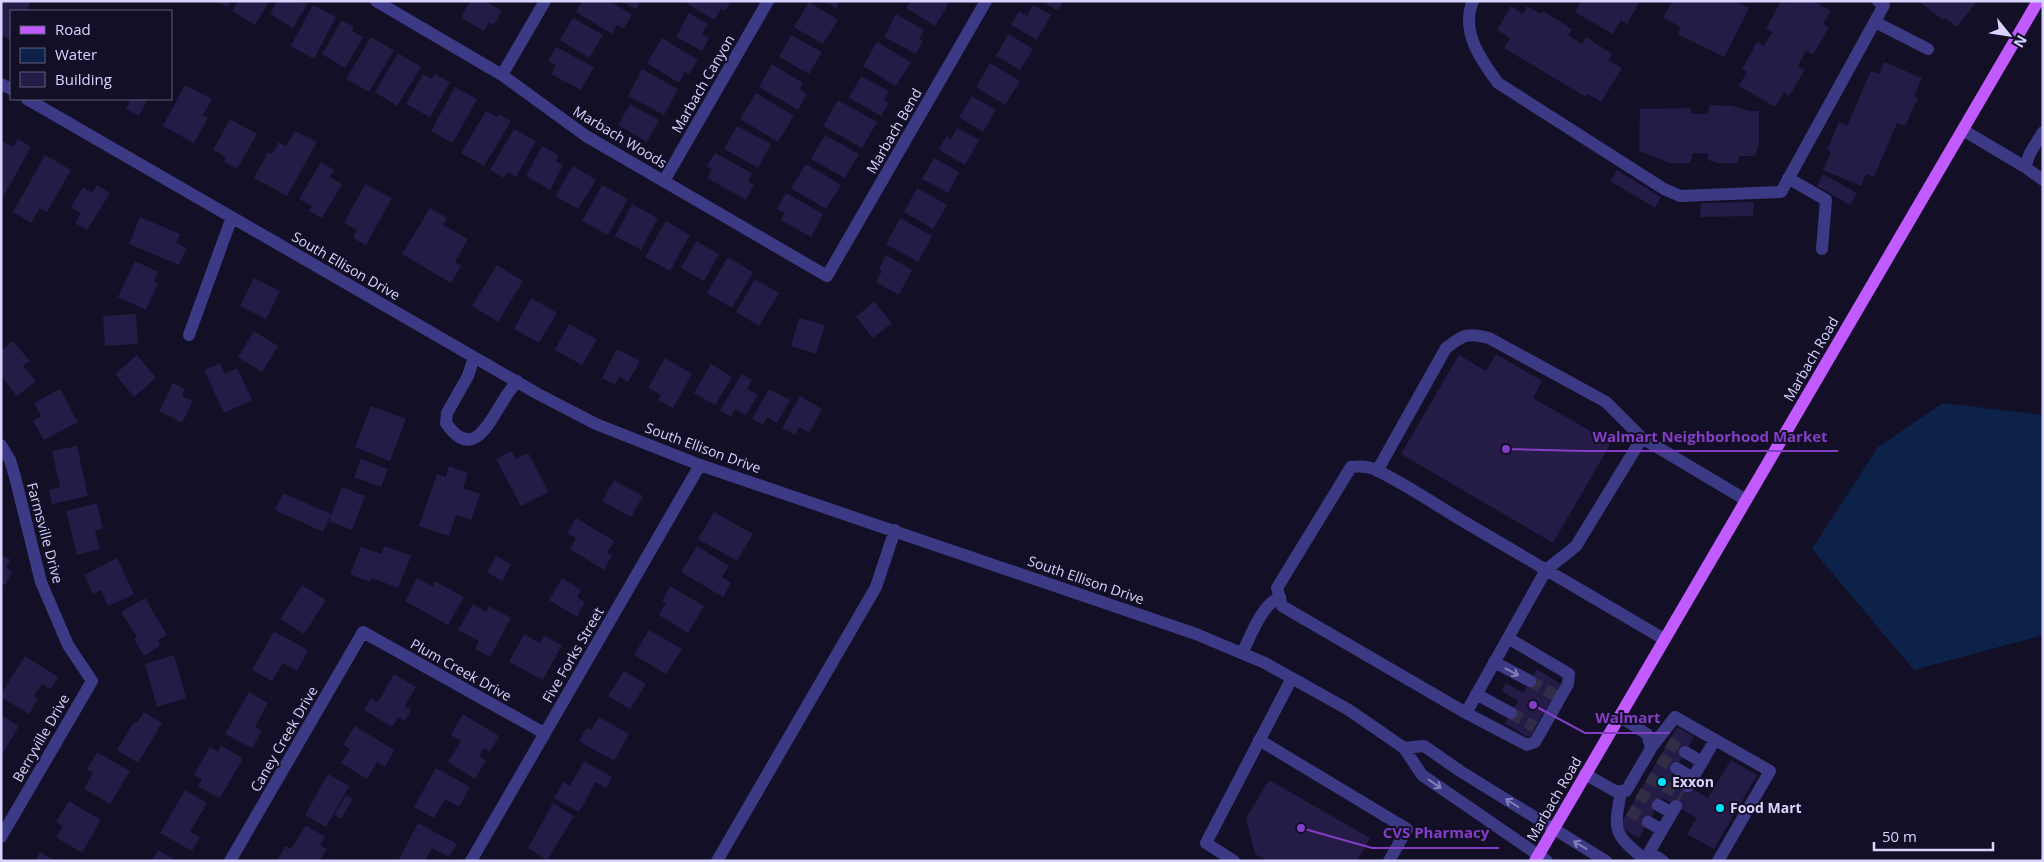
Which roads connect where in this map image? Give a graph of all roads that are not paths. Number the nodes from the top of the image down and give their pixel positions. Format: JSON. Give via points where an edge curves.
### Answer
{"nodes":[{"id":1,"x":376,"y":1,"type":"edge"},
{"id":2,"x":545,"y":1,"type":"edge"},
{"id":3,"x":768,"y":1,"type":"edge"},
{"id":4,"x":986,"y":1,"type":"edge"},
{"id":5,"x":1473,"y":1,"type":"edge"},
{"id":6,"x":1878,"y":1,"type":"edge"},
{"id":7,"x":2038,"y":1,"type":"edge"},
{"id":8,"x":1875,"y":22,"type":"junction"},
{"id":9,"x":1928,"y":49,"type":"dead end"},
{"id":10,"x":502,"y":75,"type":"junction"},
{"id":11,"x":29,"y":100,"type":"edge"},
{"id":12,"x":1963,"y":130,"type":"junction"},
{"id":13,"x":2043,"y":132,"type":"edge"},
{"id":14,"x":2025,"y":167,"type":"junction"},
{"id":15,"x":1788,"y":178,"type":"junction"},
{"id":16,"x":2043,"y":180,"type":"edge"},
{"id":17,"x":664,"y":182,"type":"junction"},
{"id":18,"x":232,"y":217,"type":"junction"},
{"id":19,"x":1822,"y":249,"type":"dead end"},
{"id":20,"x":827,"y":276,"type":"joint"},
{"id":21,"x":189,"y":335,"type":"dead end"},
{"id":22,"x":474,"y":357,"type":"junction"},
{"id":23,"x":516,"y":382,"type":"junction"},
{"id":24,"x":1642,"y":438,"type":"junction"},
{"id":25,"x":1,"y":445,"type":"edge"},
{"id":26,"x":6,"y":463,"type":"edge"},
{"id":27,"x":700,"y":465,"type":"junction"},
{"id":28,"x":1377,"y":471,"type":"junction"},
{"id":29,"x":1746,"y":500,"type":"junction"},
{"id":30,"x":895,"y":530,"type":"junction"},
{"id":31,"x":1546,"y":570,"type":"junction"},
{"id":32,"x":1280,"y":597,"type":"junction"},
{"id":33,"x":363,"y":632,"type":"joint"},
{"id":34,"x":1508,"y":638,"type":"junction"},
{"id":35,"x":1664,"y":639,"type":"junction"},
{"id":36,"x":1242,"y":654,"type":"junction"},
{"id":37,"x":1494,"y":662,"type":"junction"},
{"id":38,"x":1292,"y":678,"type":"junction"},
{"id":39,"x":92,"y":681,"type":"joint"},
{"id":40,"x":1530,"y":681,"type":"tunnel mouth"},
{"id":41,"x":1476,"y":694,"type":"junction"},
{"id":42,"x":1466,"y":713,"type":"junction"},
{"id":43,"x":1511,"y":713,"type":"tunnel mouth"},
{"id":44,"x":1619,"y":716,"type":"junction"},
{"id":45,"x":544,"y":733,"type":"junction"},
{"id":46,"x":1259,"y":740,"type":"junction"},
{"id":47,"x":1715,"y":740,"type":"junction"},
{"id":48,"x":1404,"y":748,"type":"junction"},
{"id":49,"x":1685,"y":752,"type":"tunnel mouth"},
{"id":50,"x":1653,"y":753,"type":"junction"},
{"id":51,"x":1702,"y":762,"type":"junction"},
{"id":52,"x":1676,"y":768,"type":"tunnel mouth"},
{"id":53,"x":1586,"y":774,"type":"junction"},
{"id":54,"x":1627,"y":797,"type":"junction"},
{"id":55,"x":1658,"y":805,"type":"tunnel mouth"},
{"id":56,"x":1648,"y":822,"type":"tunnel mouth"},
{"id":57,"x":1553,"y":829,"type":"junction"},
{"id":58,"x":1662,"y":830,"type":"junction"},
{"id":59,"x":1,"y":837,"type":"edge"},
{"id":60,"x":1540,"y":859,"type":"edge"},
{"id":61,"x":1645,"y":859,"type":"edge"},
{"id":62,"x":230,"y":861,"type":"edge"},
{"id":63,"x":470,"y":861,"type":"edge"},
{"id":64,"x":717,"y":861,"type":"edge"},
{"id":65,"x":1234,"y":861,"type":"edge"},
{"id":66,"x":1389,"y":861,"type":"edge"},
{"id":67,"x":1606,"y":861,"type":"edge"},
{"id":68,"x":1663,"y":861,"type":"edge"},
{"id":69,"x":1718,"y":861,"type":"edge"}],
"edges":[{"from":1,"to":10,"type":"street","name":"Marbach Woods"},
{"from":2,"to":10,"type":"street"},
{"from":3,"to":17,"type":"street","name":"Marbach Canyon"},
{"from":4,"to":20,"type":"street","name":"Marbach Bend"},
{"from":5,"to":15,"type":"street","via":[[1469,9],[1470,34],[1479,57],[1498,83],[1664,189],[1680,196],[1780,192]]},
{"from":6,"to":8,"type":"street","via":[[1884,5]]},
{"from":7,"to":12,"type":"main road","name":"Marbach Road"},
{"from":8,"to":9,"type":"street"},
{"from":8,"to":15,"type":"street"},
{"from":10,"to":17,"type":"street","name":"Marbach Woods","via":[[586,136]]},
{"from":11,"to":18,"type":"street","name":"South Ellison Drive"},
{"from":12,"to":14,"type":"street"},
{"from":12,"to":29,"type":"main road","name":"Marbach Road"},
{"from":13,"to":14,"type":"street"},
{"from":14,"to":16,"type":"street"},
{"from":15,"to":19,"type":"street","via":[[1826,200]]},
{"from":17,"to":20,"type":"street","name":"Marbach Woods"},
{"from":18,"to":21,"type":"street"},
{"from":18,"to":22,"type":"street","name":"South Ellison Drive"},
{"from":22,"to":23,"type":"street","name":"South Ellison Drive"},
{"from":22,"to":23,"type":"street","via":[[468,376],[447,413],[446,423],[454,434],[463,439],[477,438],[486,430]]},
{"from":23,"to":27,"type":"street","name":"South Ellison Drive","via":[[596,424]]},
{"from":24,"to":28,"type":"street","via":[[1606,402],[1489,338],[1474,334],[1462,336],[1446,348]]},
{"from":24,"to":29,"type":"street"},
{"from":24,"to":31,"type":"street","via":[[1576,546]]},
{"from":25,"to":26,"type":"street","name":"Farmsville Drive"},
{"from":26,"to":39,"type":"street","name":"Farmsville Drive","via":[[41,582],[68,645]]},
{"from":27,"to":30,"type":"street","name":"South Ellison Drive"},
{"from":27,"to":45,"type":"street","name":"Five Forks Street"},
{"from":28,"to":31,"type":"street"},
{"from":28,"to":32,"type":"street","via":[[1362,466],[1351,467],[1277,588]]},
{"from":29,"to":35,"type":"main road","name":"Marbach Road"},
{"from":30,"to":36,"type":"street","name":"South Ellison Drive","via":[[1196,634]]},
{"from":30,"to":64,"type":"street","via":[[876,587]]},
{"from":31,"to":34,"type":"street"},
{"from":31,"to":35,"type":"street"},
{"from":32,"to":36,"type":"street","via":[[1264,611]]},
{"from":32,"to":42,"type":"street","via":[[1282,606]]},
{"from":33,"to":45,"type":"street","name":"Plum Creek Drive"},
{"from":33,"to":62,"type":"street","name":"Caney Creek Drive"},
{"from":34,"to":37,"type":"street"},
{"from":34,"to":42,"type":"street","via":[[1568,674],[1568,684],[1538,729],[1535,742],[1527,745]]},
{"from":35,"to":44,"type":"main road","name":"Marbach Road"},
{"from":36,"to":38,"type":"street","name":"South Ellison Drive"},
{"from":37,"to":40,"type":"street","one_way":true},
{"from":37,"to":41,"type":"street"},
{"from":38,"to":46,"type":"street"},
{"from":38,"to":48,"type":"street","name":"South Ellison Drive","via":[[1349,710]]},
{"from":39,"to":59,"type":"street","name":"Berryville Drive"},
{"from":41,"to":42,"type":"street"},
{"from":41,"to":43,"type":"street"},
{"from":44,"to":50,"type":"street","via":[[1647,734]]},
{"from":44,"to":53,"type":"main road","name":"Marbach Road"},
{"from":45,"to":63,"type":"street","name":"Five Forks Street"},
{"from":46,"to":65,"type":"street","via":[[1206,843]]},
{"from":46,"to":66,"type":"street","via":[[1407,829]]},
{"from":47,"to":50,"type":"street","via":[[1675,717],[1664,740]]},
{"from":47,"to":51,"type":"street"},
{"from":47,"to":69,"type":"street","via":[[1770,771]]},
{"from":57,"to":48,"type":"street","one_way":true,"via":[[1424,746]]},
{"from":48,"to":60,"type":"street","name":"South Ellison Drive","one_way":true,"via":[[1422,775]]},
{"from":49,"to":51,"type":"street"},
{"from":50,"to":54,"type":"street"},
{"from":51,"to":52,"type":"street","via":[[1690,782]]},
{"from":53,"to":54,"type":"street"},
{"from":53,"to":57,"type":"main road","name":"Marbach Road"},
{"from":54,"to":61,"type":"street","via":[[1616,827],[1618,835]]},
{"from":55,"to":58,"type":"street","via":[[1674,810]]},
{"from":56,"to":58,"type":"street"},
{"from":57,"to":60,"type":"main road","name":"Marbach Road"},
{"from":67,"to":57,"type":"street","one_way":true},
{"from":58,"to":61,"type":"street"},
{"from":61,"to":68,"type":"street","via":[[1657,857]]}]}
